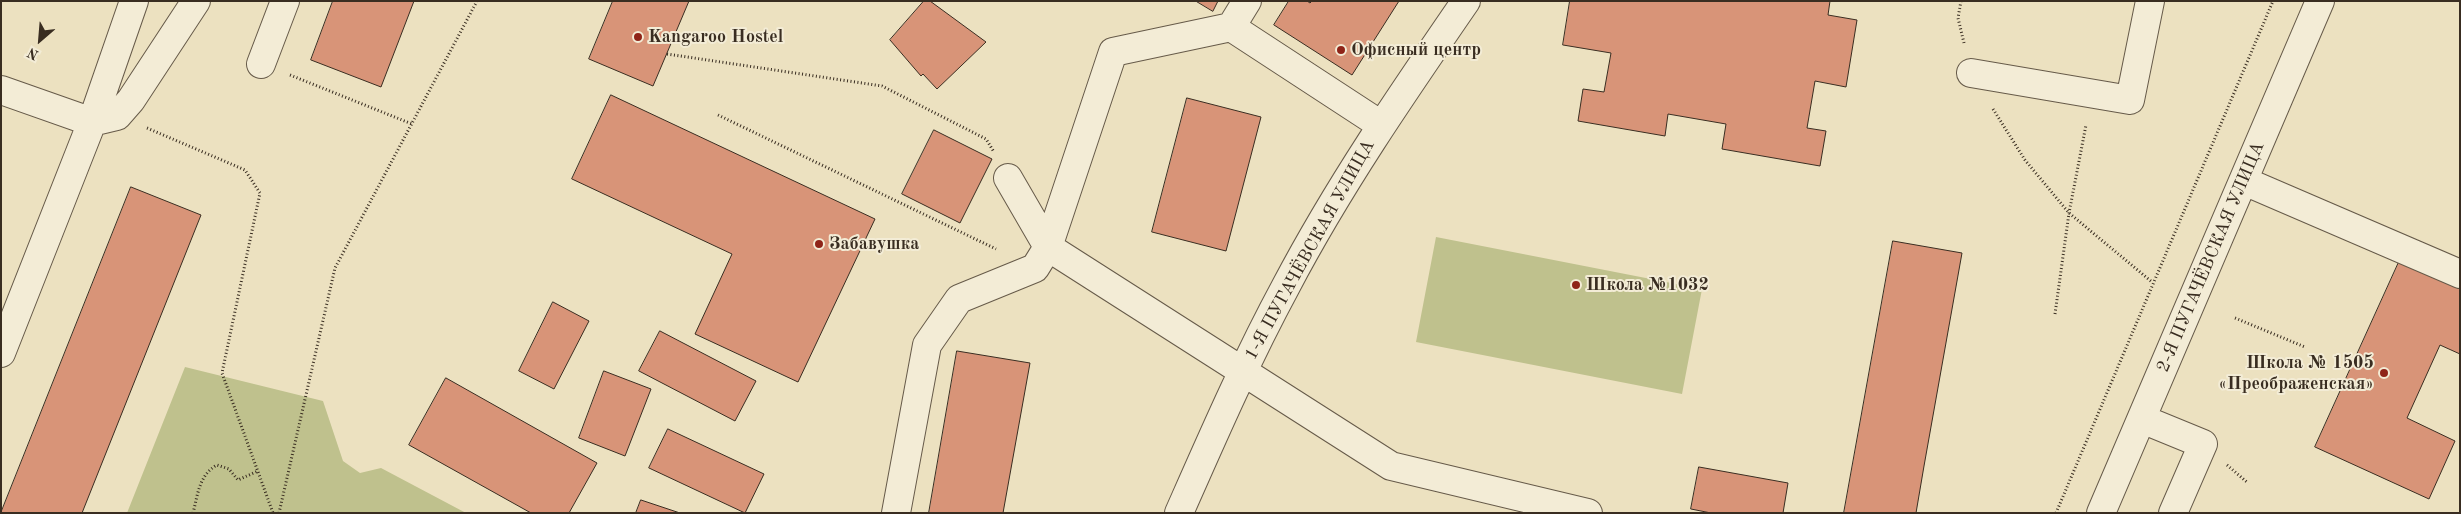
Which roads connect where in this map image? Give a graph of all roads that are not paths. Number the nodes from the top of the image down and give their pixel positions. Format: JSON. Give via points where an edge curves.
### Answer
{"nodes":[{"id":1,"x":134,"y":1,"type":"edge"},
{"id":2,"x":196,"y":1,"type":"edge"},
{"id":3,"x":284,"y":1,"type":"edge"},
{"id":4,"x":1247,"y":1,"type":"edge"},
{"id":5,"x":1466,"y":1,"type":"edge"},
{"id":6,"x":2150,"y":1,"type":"edge"},
{"id":7,"x":2320,"y":1,"type":"edge"},
{"id":8,"x":1231,"y":27,"type":"junction"},
{"id":9,"x":261,"y":64,"type":"road end"},
{"id":10,"x":1971,"y":73,"type":"road end"},
{"id":11,"x":1,"y":90,"type":"edge"},
{"id":12,"x":105,"y":119,"type":"junction"},
{"id":13,"x":1381,"y":125,"type":"junction"},
{"id":14,"x":1008,"y":178,"type":"road end"},
{"id":15,"x":2244,"y":181,"type":"junction"},
{"id":16,"x":1048,"y":247,"type":"junction"},
{"id":17,"x":2460,"y":274,"type":"edge"},
{"id":18,"x":1,"y":353,"type":"edge"},
{"id":19,"x":1242,"y":370,"type":"junction"},
{"id":20,"x":2142,"y":418,"type":"junction"},
{"id":21,"x":896,"y":513,"type":"edge"},
{"id":22,"x":1179,"y":513,"type":"edge"},
{"id":23,"x":1588,"y":513,"type":"edge"},
{"id":24,"x":2101,"y":513,"type":"edge"},
{"id":25,"x":2173,"y":513,"type":"edge"}],
"edges":[{"from":1,"to":12,"type":"street"},
{"from":2,"to":12,"type":"street","via":[[131,100]]},
{"from":3,"to":9,"type":"street"},
{"from":4,"to":8,"type":"street"},
{"from":5,"to":13,"type":"street","name":"1-Я ПУГАЧЁВСКАЯ УЛИЦА"},
{"from":6,"to":10,"type":"street","via":[[2130,100]]},
{"from":7,"to":15,"type":"street","name":"2-Я ПУГАЧЁВСКАЯ УЛИЦА"},
{"from":8,"to":13,"type":"street"},
{"from":8,"to":16,"type":"street","via":[[1113,52]]},
{"from":11,"to":12,"type":"street"},
{"from":12,"to":18,"type":"street"},
{"from":13,"to":19,"type":"street","name":"1-Я ПУГАЧЁВСКАЯ УЛИЦА","via":[[1287,284]]},
{"from":14,"to":16,"type":"street"},
{"from":15,"to":17,"type":"street"},
{"from":15,"to":20,"type":"street","name":"2-Я ПУГАЧЁВСКАЯ УЛИЦА"},
{"from":16,"to":19,"type":"street"},
{"from":16,"to":21,"type":"street","via":[[1035,268],[959,299],[926,345]]},
{"from":19,"to":22,"type":"street","name":"1-Я ПУГАЧЁВСКАЯ УЛИЦА"},
{"from":19,"to":23,"type":"street","via":[[1391,466]]},
{"from":20,"to":24,"type":"street","name":"2-Я ПУГАЧЁВСКАЯ УЛИЦА"},
{"from":20,"to":25,"type":"street","via":[[2203,444]]}]}
